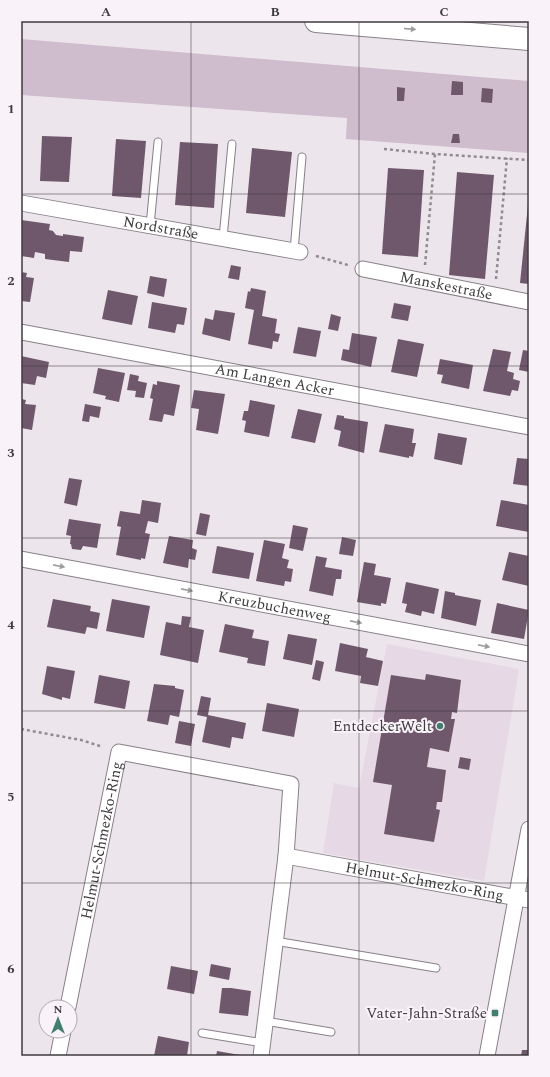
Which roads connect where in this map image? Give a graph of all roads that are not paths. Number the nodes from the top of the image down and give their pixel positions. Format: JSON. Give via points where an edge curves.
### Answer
{"nodes":[{"id":1,"x":316,"y":21,"type":"edge"},
{"id":2,"x":529,"y":39,"type":"edge"},
{"id":3,"x":158,"y":142,"type":"dead end"},
{"id":4,"x":232,"y":144,"type":"dead end"},
{"id":5,"x":302,"y":156,"type":"dead end"},
{"id":6,"x":21,"y":203,"type":"edge"},
{"id":7,"x":150,"y":226,"type":"junction"},
{"id":8,"x":223,"y":238,"type":"junction"},
{"id":9,"x":297,"y":251,"type":"joint"},
{"id":10,"x":363,"y":269,"type":"road end"},
{"id":11,"x":529,"y":302,"type":"edge"},
{"id":12,"x":21,"y":332,"type":"edge"},
{"id":13,"x":529,"y":427,"type":"edge"},
{"id":14,"x":21,"y":559,"type":"edge"},
{"id":15,"x":529,"y":654,"type":"edge"},
{"id":16,"x":529,"y":829,"type":"edge"},
{"id":17,"x":286,"y":856,"type":"junction"},
{"id":18,"x":523,"y":898,"type":"edge"},
{"id":19,"x":276,"y":941,"type":"junction"},
{"id":20,"x":436,"y":968,"type":"dead end"},
{"id":21,"x":70,"y":999,"type":"edge"},
{"id":22,"x":265,"y":1021,"type":"junction"},
{"id":23,"x":331,"y":1032,"type":"dead end"},
{"id":24,"x":202,"y":1033,"type":"dead end"},
{"id":25,"x":61,"y":1039,"type":"edge"},
{"id":26,"x":262,"y":1049,"type":"edge"},
{"id":27,"x":58,"y":1056,"type":"edge"},
{"id":28,"x":487,"y":1056,"type":"edge"}],
"edges":[{"from":1,"to":2,"type":"highway","one_way":true},
{"from":3,"to":7,"type":"lane"},
{"from":4,"to":8,"type":"lane"},
{"from":5,"to":9,"type":"lane"},
{"from":6,"to":7,"type":"street","name":"Nordstraße"},
{"from":7,"to":8,"type":"street","name":"Nordstraße"},
{"from":8,"to":9,"type":"street","name":"Nordstraße"},
{"from":10,"to":11,"type":"street","name":"Manskestraße"},
{"from":12,"to":13,"type":"street","name":"Am Langen Acker"},
{"from":14,"to":15,"type":"street","name":"Kreuzbuchenweg","one_way":true},
{"from":16,"to":18,"type":"street"},
{"from":17,"to":18,"type":"street","name":"Helmut-Schmezko-Ring"},
{"from":17,"to":19,"type":"street","name":"Helmut-Schmezko-Ring"},
{"from":17,"to":21,"type":"street","name":"Helmut-Schmezko-Ring","via":[[291,784],[119,752]]},
{"from":18,"to":28,"type":"street"},
{"from":19,"to":20,"type":"lane"},
{"from":19,"to":22,"type":"street","name":"Helmut-Schmezko-Ring"},
{"from":22,"to":23,"type":"lane"},
{"from":22,"to":26,"type":"street","name":"Helmut-Schmezko-Ring"},
{"from":24,"to":26,"type":"lane"},
{"from":25,"to":27,"type":"street"}]}
